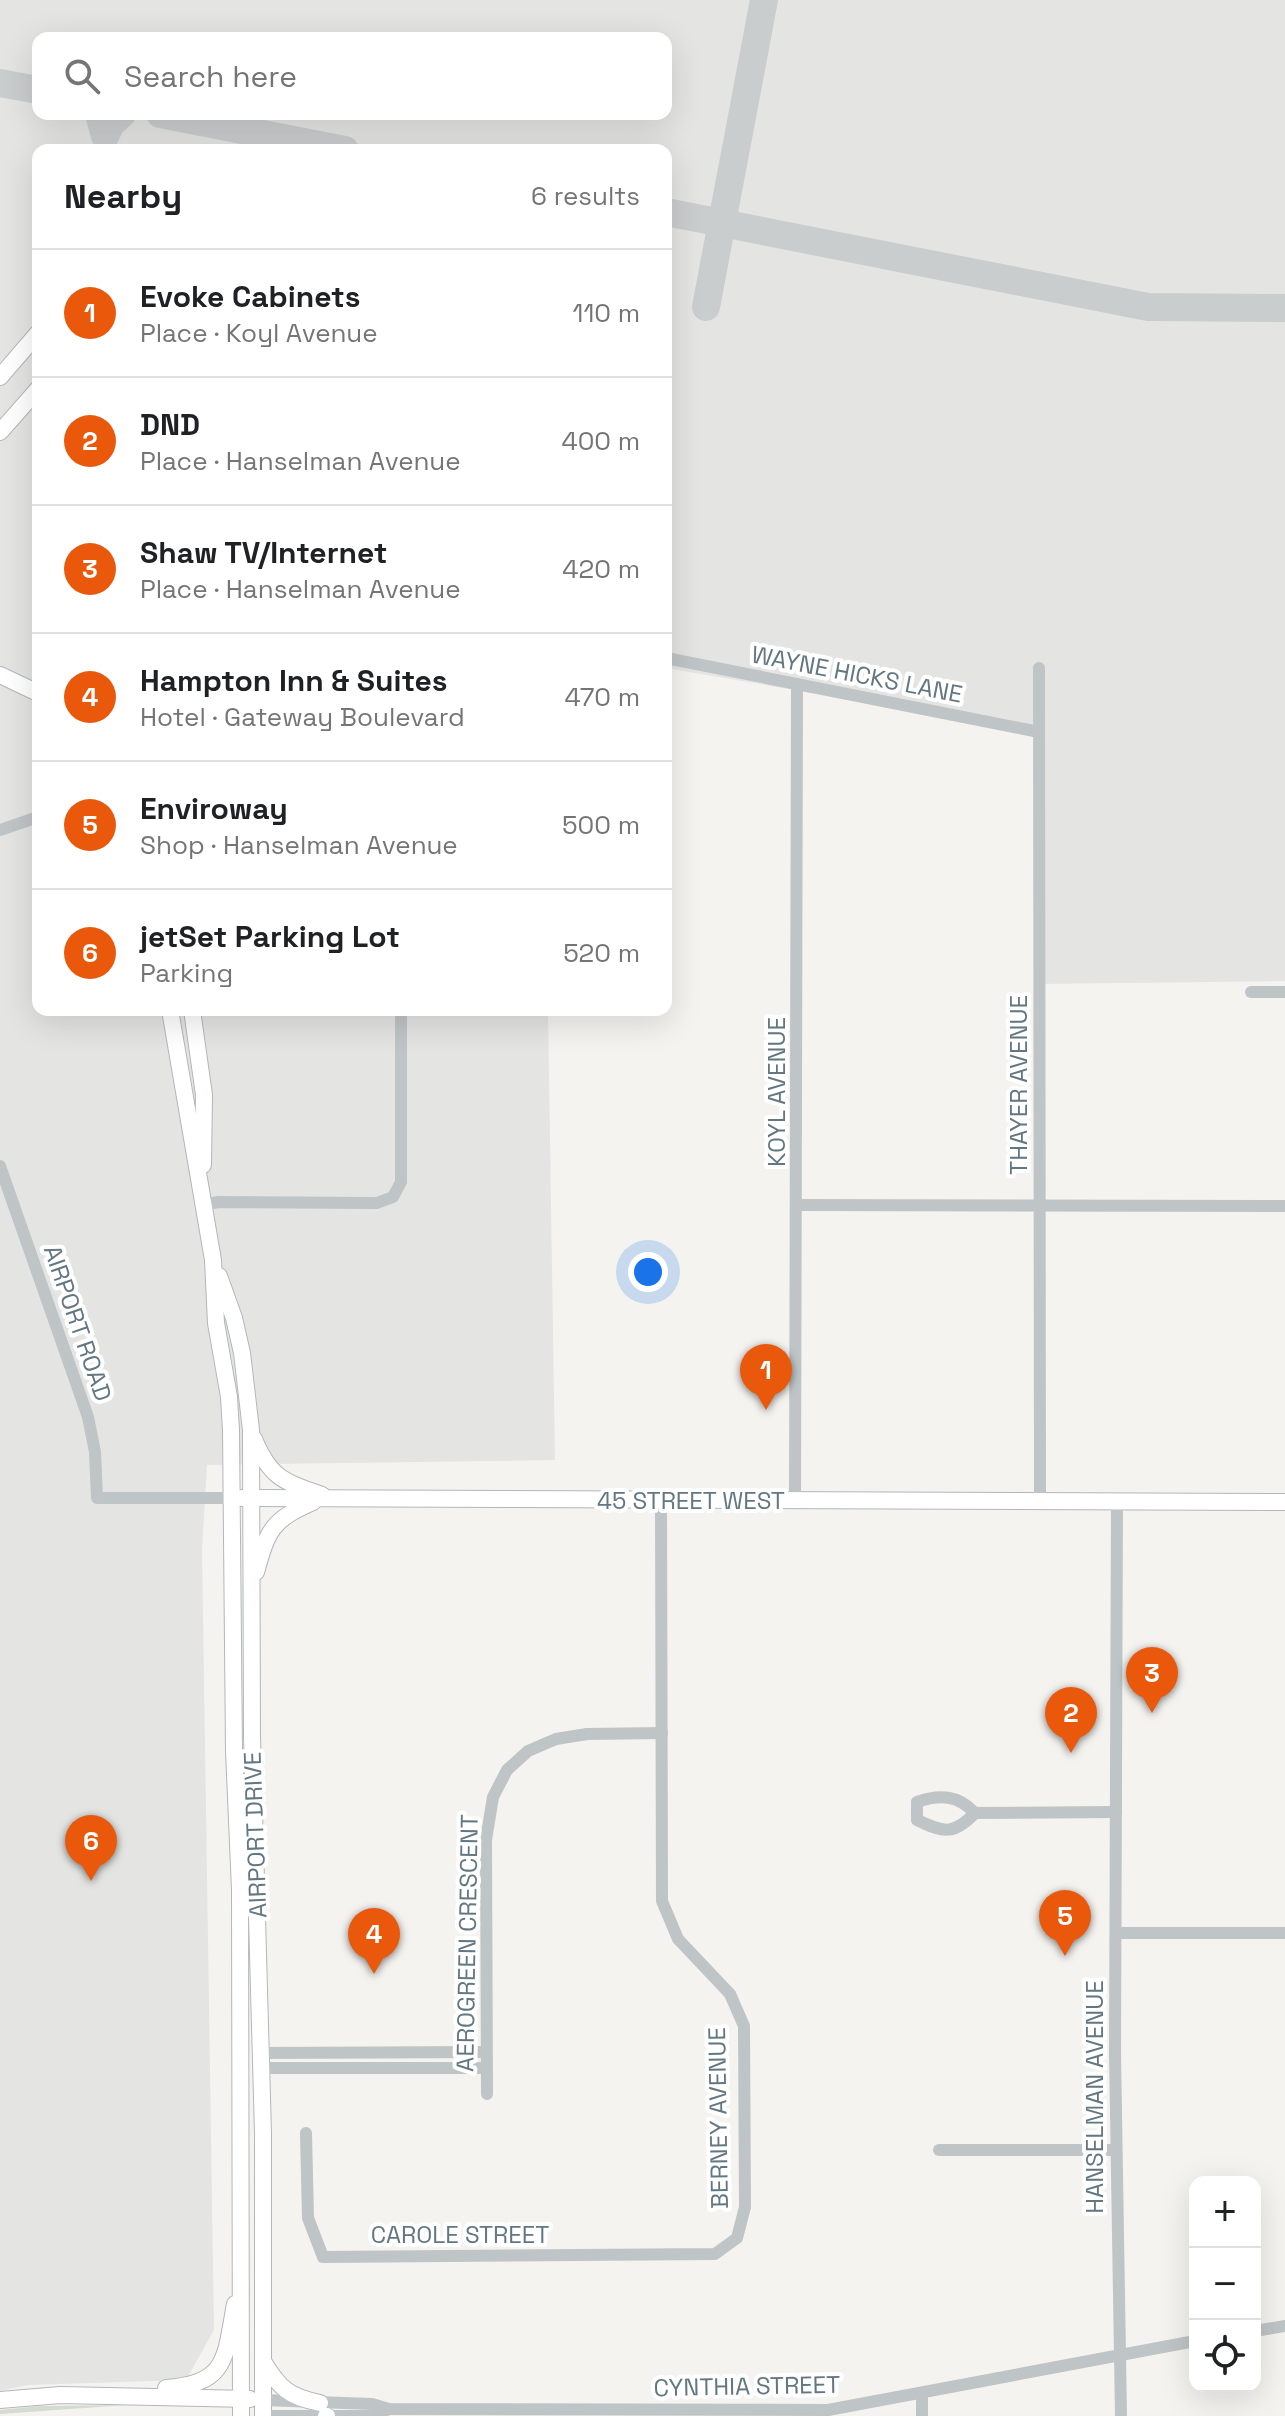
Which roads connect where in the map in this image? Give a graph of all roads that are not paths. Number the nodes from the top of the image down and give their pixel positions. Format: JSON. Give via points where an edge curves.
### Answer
{"nodes":[{"id":1,"x":32,"y":340,"type":"edge"},
{"id":2,"x":0,"y":377,"type":"edge"},
{"id":3,"x":32,"y":396,"type":"edge"},
{"id":4,"x":0,"y":432,"type":"edge"},
{"id":5,"x":672,"y":659,"type":"edge"},
{"id":6,"x":1039,"y":668,"type":"dead end"},
{"id":7,"x":0,"y":675,"type":"edge"},
{"id":8,"x":797,"y":684,"type":"junction"},
{"id":9,"x":32,"y":690,"type":"edge"},
{"id":10,"x":1039,"y":732,"type":"junction"},
{"id":11,"x":32,"y":819,"type":"edge"},
{"id":12,"x":0,"y":830,"type":"edge"},
{"id":13,"x":1251,"y":992,"type":"dead end"},
{"id":14,"x":1285,"y":992,"type":"edge"},
{"id":15,"x":171,"y":1016,"type":"edge"},
{"id":16,"x":193,"y":1016,"type":"edge"},
{"id":17,"x":401,"y":1016,"type":"edge"},
{"id":18,"x":0,"y":1166,"type":"edge"},
{"id":19,"x":202,"y":1200,"type":"junction"},
{"id":20,"x":797,"y":1205,"type":"junction"},
{"id":21,"x":1040,"y":1206,"type":"junction"},
{"id":22,"x":1285,"y":1206,"type":"edge"},
{"id":23,"x":213,"y":1260,"type":"junction"},
{"id":24,"x":251,"y":1430,"type":"junction"},
{"id":25,"x":97,"y":1498,"type":"joint"},
{"id":26,"x":232,"y":1498,"type":"junction"},
{"id":27,"x":250,"y":1498,"type":"junction"},
{"id":28,"x":327,"y":1499,"type":"junction"},
{"id":29,"x":795,"y":1500,"type":"junction"},
{"id":30,"x":661,"y":1501,"type":"junction"},
{"id":31,"x":1040,"y":1502,"type":"junction"},
{"id":32,"x":1117,"y":1502,"type":"junction"},
{"id":33,"x":1285,"y":1502,"type":"edge"},
{"id":34,"x":251,"y":1589,"type":"junction"},
{"id":35,"x":662,"y":1733,"type":"junction"},
{"id":36,"x":1116,"y":1812,"type":"junction"},
{"id":37,"x":975,"y":1813,"type":"dead end"},
{"id":38,"x":1116,"y":1933,"type":"junction"},
{"id":39,"x":1285,"y":1933,"type":"edge"},
{"id":40,"x":486,"y":2052,"type":"junction"},
{"id":41,"x":261,"y":2061,"type":"junction"},
{"id":42,"x":486,"y":2068,"type":"junction"},
{"id":43,"x":487,"y":2094,"type":"dead end"},
{"id":44,"x":306,"y":2133,"type":"dead end"},
{"id":45,"x":939,"y":2150,"type":"dead end"},
{"id":46,"x":1116,"y":2150,"type":"junction"},
{"id":47,"x":597,"y":2255,"type":"joint"},
{"id":48,"x":243,"y":2259,"type":"junction"},
{"id":49,"x":1285,"y":2326,"type":"edge"},
{"id":50,"x":1261,"y":2330,"type":"edge"},
{"id":51,"x":1189,"y":2342,"type":"edge"},
{"id":52,"x":1120,"y":2356,"type":"junction"},
{"id":53,"x":263,"y":2360,"type":"junction"},
{"id":54,"x":922,"y":2393,"type":"junction"},
{"id":55,"x":123,"y":2396,"type":"junction"},
{"id":56,"x":0,"y":2400,"type":"edge"},
{"id":57,"x":241,"y":2407,"type":"edge"},
{"id":58,"x":263,"y":2408,"type":"edge"},
{"id":59,"x":324,"y":2412,"type":"edge"},
{"id":60,"x":463,"y":2412,"type":"edge"},
{"id":61,"x":251,"y":2416,"type":"edge"},
{"id":62,"x":922,"y":2416,"type":"edge"},
{"id":63,"x":1121,"y":2416,"type":"edge"}],
"edges":[{"from":1,"to":2,"type":"main road"},
{"from":3,"to":4,"type":"main road"},
{"from":5,"to":8,"type":"street","name":"WAYNE HICKS LANE"},
{"from":6,"to":10,"type":"street","name":"THAYER AVENUE"},
{"from":7,"to":9,"type":"main road"},
{"from":8,"to":10,"type":"street","name":"WAYNE HICKS LANE"},
{"from":8,"to":20,"type":"street","name":"KOYL AVENUE"},
{"from":10,"to":21,"type":"street","name":"THAYER AVENUE"},
{"from":11,"to":12,"type":"street"},
{"from":13,"to":14,"type":"street"},
{"from":15,"to":19,"type":"main road","name":"AIRPORT DRIVE"},
{"from":16,"to":19,"type":"main road","name":"AIRPORT DRIVE","via":[[204,1095]]},
{"from":17,"to":19,"type":"street","via":[[401,1182],[396,1195],[377,1203]]},
{"from":18,"to":25,"type":"street","name":"AIRPORT ROAD","via":[[88,1417]]},
{"from":19,"to":23,"type":"main road","name":"AIRPORT DRIVE"},
{"from":20,"to":21,"type":"street"},
{"from":20,"to":29,"type":"street","name":"KOYL AVENUE"},
{"from":21,"to":22,"type":"street"},
{"from":21,"to":31,"type":"street","name":"THAYER AVENUE"},
{"from":23,"to":24,"type":"main road","name":"AIRPORT DRIVE","via":[[242,1353]]},
{"from":23,"to":26,"type":"main road","name":"AIRPORT DRIVE","via":[[216,1323],[229,1397]]},
{"from":24,"to":27,"type":"main road","name":"AIRPORT DRIVE"},
{"from":24,"to":28,"type":"main road","via":[[274,1474]]},
{"from":25,"to":26,"type":"street","name":"45 STREET WEST"},
{"from":26,"to":27,"type":"main road","name":"45 STREET WEST"},
{"from":26,"to":48,"type":"main road","name":"AIRPORT DRIVE"},
{"from":27,"to":28,"type":"main road","name":"45 STREET WEST"},
{"from":27,"to":34,"type":"main road","name":"AIRPORT DRIVE"},
{"from":28,"to":30,"type":"main road","name":"45 STREET WEST"},
{"from":28,"to":34,"type":"main road","via":[[284,1516],[272,1527]]},
{"from":29,"to":30,"type":"main road","name":"45 STREET WEST"},
{"from":29,"to":31,"type":"main road","name":"45 STREET WEST"},
{"from":30,"to":35,"type":"street","name":"BERNEY AVENUE"},
{"from":31,"to":32,"type":"main road","name":"45 STREET WEST"},
{"from":32,"to":33,"type":"main road","name":"45 STREET WEST"},
{"from":32,"to":36,"type":"street","name":"HANSELMAN AVENUE"},
{"from":34,"to":41,"type":"main road","name":"AIRPORT DRIVE"},
{"from":35,"to":40,"type":"street","name":"AEROGREEN CRESCENT","via":[[556,1739],[528,1751],[507,1770],[493,1797],[487,1831]]},
{"from":35,"to":47,"type":"street","name":"BERNEY AVENUE","via":[[662,1901],[678,1939],[730,1994],[744,2026],[745,2207],[737,2238],[715,2254]]},
{"from":36,"to":37,"type":"street"},
{"from":36,"to":38,"type":"street","name":"HANSELMAN AVENUE"},
{"from":38,"to":39,"type":"street"},
{"from":38,"to":46,"type":"street","name":"HANSELMAN AVENUE"},
{"from":40,"to":41,"type":"street"},
{"from":40,"to":42,"type":"street","name":"AEROGREEN CRESCENT"},
{"from":41,"to":42,"type":"street"},
{"from":41,"to":53,"type":"main road","name":"AIRPORT DRIVE"},
{"from":42,"to":43,"type":"street","name":"AEROGREEN CRESCENT"},
{"from":44,"to":47,"type":"street","name":"CAROLE STREET","via":[[308,2218],[323,2257]]},
{"from":45,"to":46,"type":"street"},
{"from":46,"to":52,"type":"street","name":"HANSELMAN AVENUE"},
{"from":48,"to":55,"type":"main road","via":[[225,2356],[212,2376],[203,2383]]},
{"from":48,"to":57,"type":"main road","name":"AIRPORT DRIVE"},
{"from":49,"to":50,"type":"street"},
{"from":51,"to":52,"type":"street","name":"CYNTHIA STREET"},
{"from":52,"to":54,"type":"street","name":"CYNTHIA STREET"},
{"from":52,"to":63,"type":"street","name":"HANSELMAN AVENUE"},
{"from":53,"to":58,"type":"main road","name":"AIRPORT DRIVE"},
{"from":53,"to":59,"type":"main road","via":[[292,2396]]},
{"from":54,"to":60,"type":"street","name":"CYNTHIA STREET","via":[[828,2410]]},
{"from":54,"to":62,"type":"street"},
{"from":55,"to":56,"type":"main road"},
{"from":55,"to":57,"type":"main road"},
{"from":57,"to":58,"type":"main road"},
{"from":58,"to":59,"type":"street","name":"CYNTHIA STREET"},
{"from":58,"to":61,"type":"main road"},
{"from":59,"to":60,"type":"street","name":"CYNTHIA STREET"}]}
